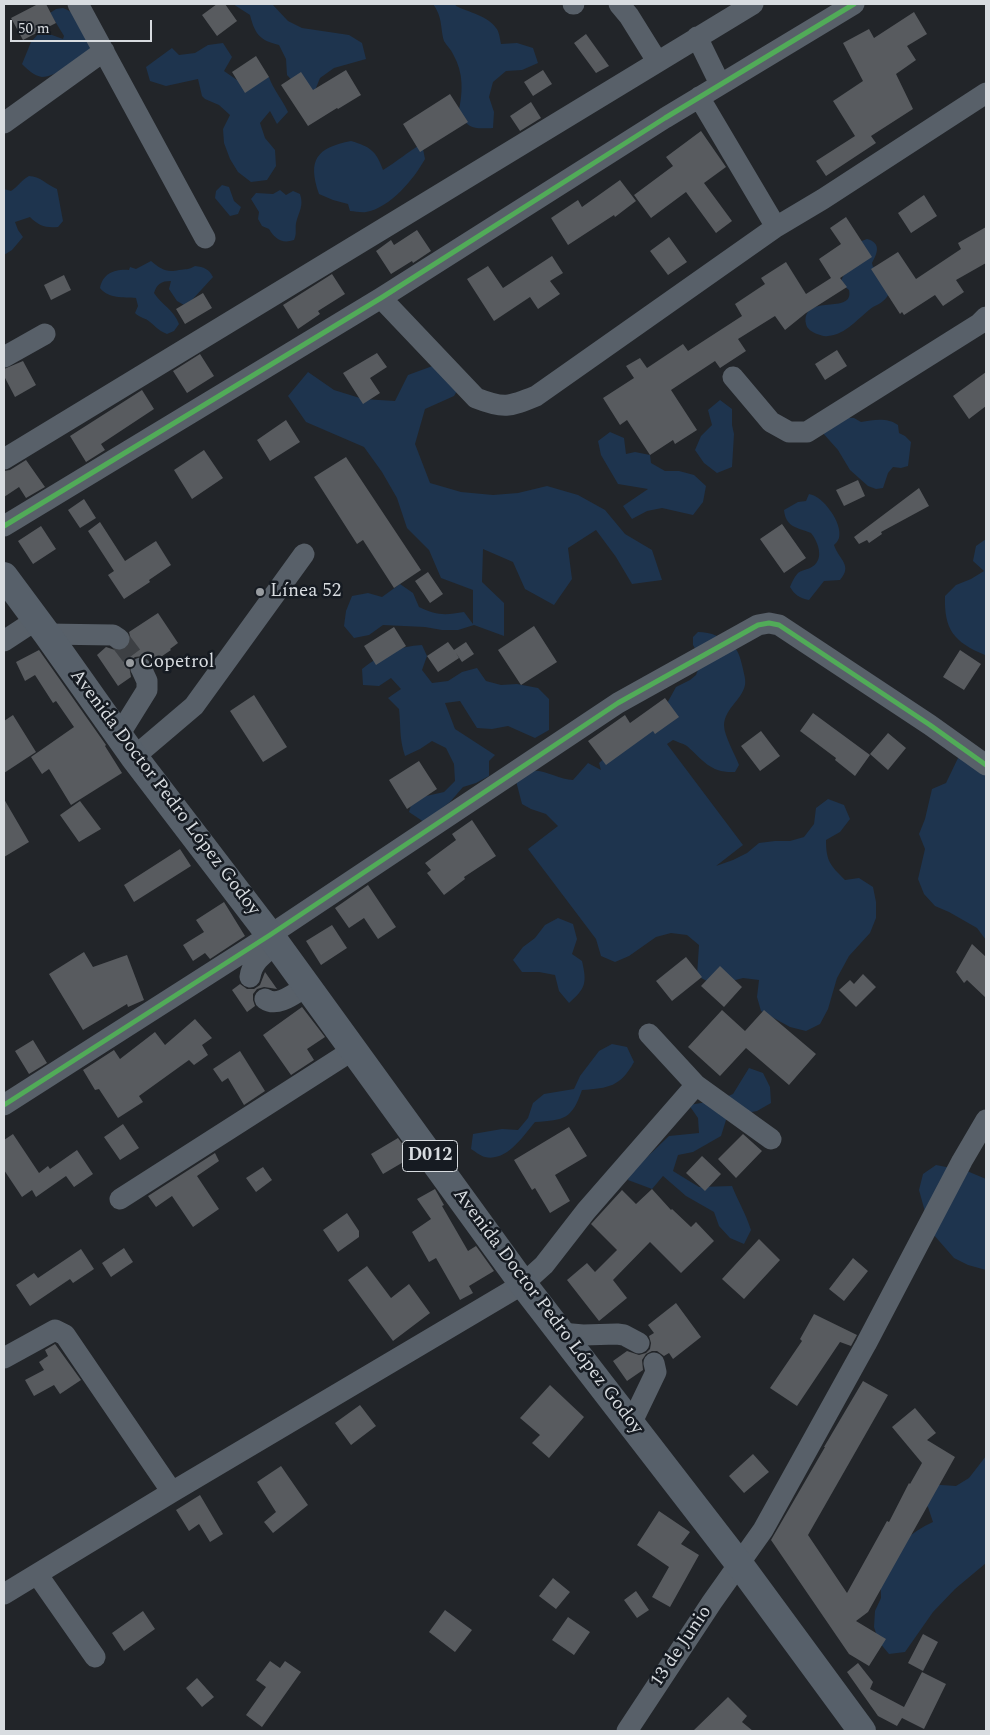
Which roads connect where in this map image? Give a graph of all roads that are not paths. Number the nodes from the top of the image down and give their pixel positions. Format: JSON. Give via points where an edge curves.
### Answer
{"nodes":[{"id":1,"x":78,"y":4,"type":"edge"},
{"id":2,"x":619,"y":4,"type":"edge"},
{"id":3,"x":753,"y":4,"type":"edge"},
{"id":4,"x":854,"y":4,"type":"edge"},
{"id":5,"x":697,"y":37,"type":"junction"},
{"id":6,"x":104,"y":51,"type":"junction"},
{"id":7,"x":657,"y":61,"type":"junction"},
{"id":8,"x":720,"y":84,"type":"junction"},
{"id":9,"x":986,"y":93,"type":"edge"},
{"id":10,"x":699,"y":97,"type":"junction"},
{"id":11,"x":4,"y":123,"type":"edge"},
{"id":12,"x":776,"y":226,"type":"junction"},
{"id":13,"x":205,"y":238,"type":"dead end"},
{"id":14,"x":381,"y":298,"type":"junction"},
{"id":15,"x":986,"y":316,"type":"edge"},
{"id":16,"x":45,"y":334,"type":"dead end"},
{"id":17,"x":4,"y":356,"type":"edge"},
{"id":18,"x":733,"y":376,"type":"dead end"},
{"id":19,"x":4,"y":460,"type":"edge"},
{"id":20,"x":4,"y":526,"type":"edge"},
{"id":21,"x":304,"y":554,"type":"dead end"},
{"id":22,"x":4,"y":576,"type":"edge"},
{"id":23,"x":42,"y":627,"type":"junction"},
{"id":24,"x":119,"y":639,"type":"tunnel mouth"},
{"id":25,"x":4,"y":642,"type":"edge"},
{"id":26,"x":141,"y":668,"type":"tunnel mouth"},
{"id":27,"x":118,"y":735,"type":"junction"},
{"id":28,"x":134,"y":757,"type":"junction"},
{"id":29,"x":986,"y":765,"type":"edge"},
{"id":30,"x":274,"y":939,"type":"junction"},
{"id":31,"x":250,"y":977,"type":"dead end"},
{"id":32,"x":307,"y":986,"type":"junction"},
{"id":33,"x":265,"y":999,"type":"dead end"},
{"id":34,"x":649,"y":1034,"type":"dead end"},
{"id":35,"x":353,"y":1050,"type":"junction"},
{"id":36,"x":696,"y":1085,"type":"junction"},
{"id":37,"x":4,"y":1106,"type":"edge"},
{"id":38,"x":986,"y":1120,"type":"edge"},
{"id":39,"x":771,"y":1139,"type":"dead end"},
{"id":40,"x":120,"y":1199,"type":"dead end"},
{"id":41,"x":523,"y":1284,"type":"junction"},
{"id":42,"x":561,"y":1333,"type":"junction"},
{"id":43,"x":639,"y":1343,"type":"dead end"},
{"id":44,"x":4,"y":1358,"type":"edge"},
{"id":45,"x":654,"y":1363,"type":"dead end"},
{"id":46,"x":631,"y":1424,"type":"junction"},
{"id":47,"x":172,"y":1492,"type":"junction"},
{"id":48,"x":740,"y":1565,"type":"junction"},
{"id":49,"x":37,"y":1574,"type":"junction"},
{"id":50,"x":4,"y":1594,"type":"edge"},
{"id":51,"x":95,"y":1657,"type":"dead end"},
{"id":52,"x":627,"y":1731,"type":"edge"},
{"id":53,"x":862,"y":1731,"type":"edge"}],
"edges":[{"from":1,"to":6,"type":"street"},
{"from":2,"to":7,"type":"street"},
{"from":3,"to":5,"type":"street"},
{"from":4,"to":8,"type":"street"},
{"from":5,"to":7,"type":"street"},
{"from":5,"to":8,"type":"street"},
{"from":6,"to":11,"type":"street"},
{"from":6,"to":13,"type":"street"},
{"from":7,"to":19,"type":"street"},
{"from":8,"to":10,"type":"street"},
{"from":9,"to":12,"type":"street"},
{"from":10,"to":12,"type":"street"},
{"from":10,"to":14,"type":"street"},
{"from":12,"to":14,"type":"street","via":[[536,396],[515,405],[496,405],[476,398]]},
{"from":14,"to":20,"type":"street"},
{"from":15,"to":18,"type":"street","via":[[979,324],[806,432],[789,432],[771,422]]},
{"from":16,"to":17,"type":"street"},
{"from":21,"to":28,"type":"street","via":[[194,706]]},
{"from":22,"to":23,"type":"main road","name":"Avenida Doctor Pedro López Godoy","number":"D012"},
{"from":23,"to":24,"type":"street","via":[[113,635]]},
{"from":23,"to":25,"type":"street"},
{"from":23,"to":27,"type":"main road","name":"Avenida Doctor Pedro López Godoy","number":"D012"},
{"from":26,"to":27,"type":"street","via":[[147,690]]},
{"from":27,"to":28,"type":"main road","name":"Avenida Doctor Pedro López Godoy","number":"D012"},
{"from":28,"to":30,"type":"main road","name":"Avenida Doctor Pedro López Godoy","number":"D012"},
{"from":29,"to":30,"type":"street","via":[[779,625],[769,622],[758,625],[618,703]]},
{"from":30,"to":31,"type":"street","via":[[253,966]]},
{"from":30,"to":32,"type":"main road","name":"Avenida Doctor Pedro López Godoy","number":"D012"},
{"from":30,"to":37,"type":"street"},
{"from":32,"to":33,"type":"street","via":[[279,1002]]},
{"from":32,"to":35,"type":"main road","name":"Avenida Doctor Pedro López Godoy","number":"D012"},
{"from":34,"to":36,"type":"street"},
{"from":35,"to":40,"type":"street"},
{"from":35,"to":41,"type":"main road","name":"Avenida Doctor Pedro López Godoy","number":"D012"},
{"from":36,"to":39,"type":"street"},
{"from":36,"to":41,"type":"street","via":[[544,1264]]},
{"from":38,"to":48,"type":"street","name":"13 de Junio","via":[[866,1344],[763,1530]]},
{"from":41,"to":42,"type":"main road","name":"Avenida Doctor Pedro López Godoy","number":"D012"},
{"from":41,"to":47,"type":"street"},
{"from":42,"to":43,"type":"street","via":[[624,1335]]},
{"from":42,"to":46,"type":"main road","name":"Avenida Doctor Pedro López Godoy","number":"D012"},
{"from":44,"to":47,"type":"street","via":[[55,1330],[65,1335]]},
{"from":45,"to":46,"type":"street","via":[[656,1372]]},
{"from":46,"to":48,"type":"main road","name":"Avenida Doctor Pedro López Godoy","number":"D012"},
{"from":47,"to":49,"type":"street"},
{"from":48,"to":52,"type":"street","name":"13 de Junio"},
{"from":48,"to":53,"type":"main road","name":"Avenida Doctor Pedro López Godoy","number":"D012"},
{"from":49,"to":50,"type":"street"},
{"from":49,"to":51,"type":"street"}]}
